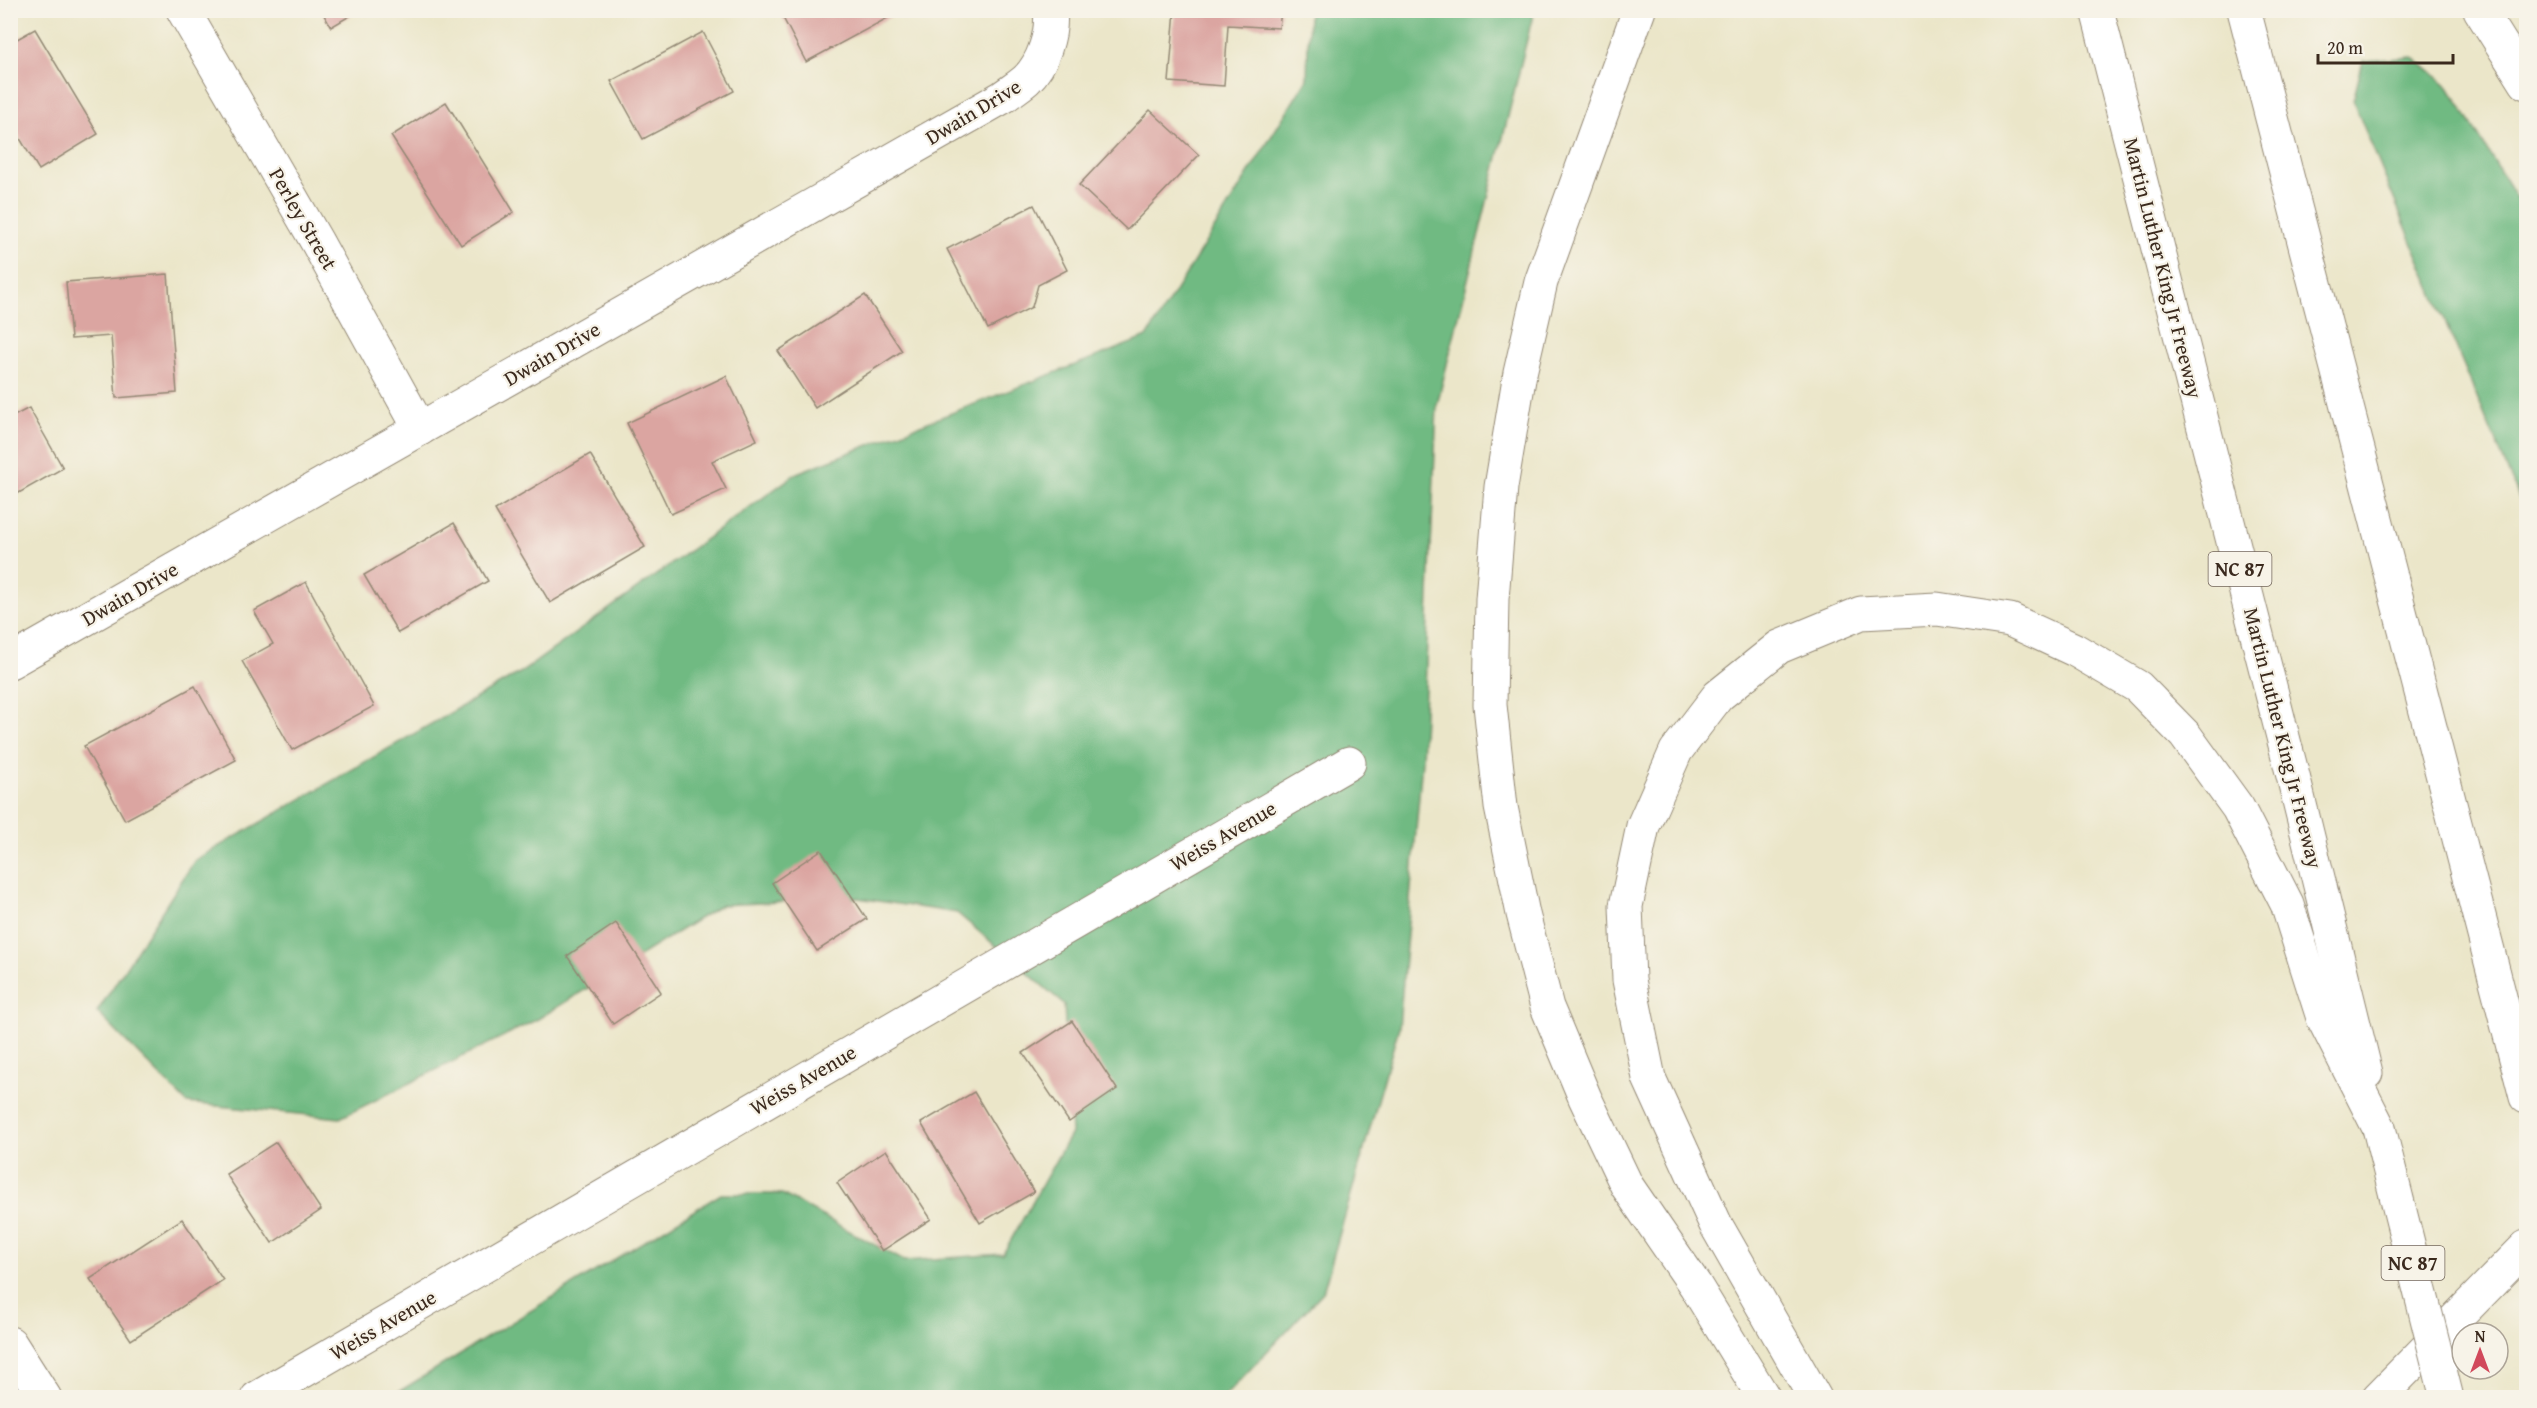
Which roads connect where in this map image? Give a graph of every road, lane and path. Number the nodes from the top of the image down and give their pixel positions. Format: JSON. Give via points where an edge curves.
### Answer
{"nodes":[{"id":1,"x":183,"y":10,"type":"edge"},
{"id":2,"x":1050,"y":10,"type":"edge"},
{"id":3,"x":1639,"y":10,"type":"edge"},
{"id":4,"x":2097,"y":10,"type":"edge"},
{"id":5,"x":2244,"y":10,"type":"edge"},
{"id":6,"x":2481,"y":10,"type":"edge"},
{"id":7,"x":2526,"y":83,"type":"edge"},
{"id":8,"x":420,"y":429,"type":"junction"},
{"id":9,"x":10,"y":662,"type":"edge"},
{"id":10,"x":1349,"y":763,"type":"dead end"},
{"id":11,"x":2526,"y":1097,"type":"edge"},
{"id":12,"x":2379,"y":1128,"type":"junction"},
{"id":13,"x":2526,"y":1246,"type":"edge"},
{"id":14,"x":10,"y":1342,"type":"edge"},
{"id":15,"x":45,"y":1398,"type":"edge"},
{"id":16,"x":257,"y":1398,"type":"edge"},
{"id":17,"x":1764,"y":1398,"type":"edge"},
{"id":18,"x":1815,"y":1398,"type":"edge"},
{"id":19,"x":2378,"y":1398,"type":"edge"},
{"id":20,"x":2447,"y":1398,"type":"edge"}],
"edges":[{"from":1,"to":8,"type":"main road","name":"Perley Street"},
{"from":2,"to":8,"type":"main road","name":"Dwain Drive","via":[[1044,52],[1028,79],[1003,97]]},
{"from":3,"to":17,"type":"main road","via":[[1541,282],[1520,373],[1501,487],[1492,599],[1490,705],[1501,807],[1547,1007],[1627,1185],[1695,1285]]},
{"from":4,"to":12,"type":"main road","name":"Martin Luther King Jr Freeway","number":"NC 87"},
{"from":5,"to":11,"type":"main road"},
{"from":6,"to":7,"type":"main road"},
{"from":8,"to":9,"type":"main road","name":"Dwain Drive"},
{"from":10,"to":16,"type":"main road","name":"Weiss Avenue"},
{"from":12,"to":18,"type":"main road","via":[[2323,1018],[2287,904],[2238,808],[2185,735],[2138,687],[2075,650],[2010,620],[1937,609],[1861,613],[1779,647],[1718,696],[1676,751],[1643,826],[1628,894],[1629,980],[1649,1078],[1716,1225]]},
{"from":12,"to":20,"type":"main road","name":"Martin Luther King Jr Freeway","number":"NC 87","bridge":true},
{"from":13,"to":19,"type":"main road"},
{"from":14,"to":15,"type":"main road"}]}
